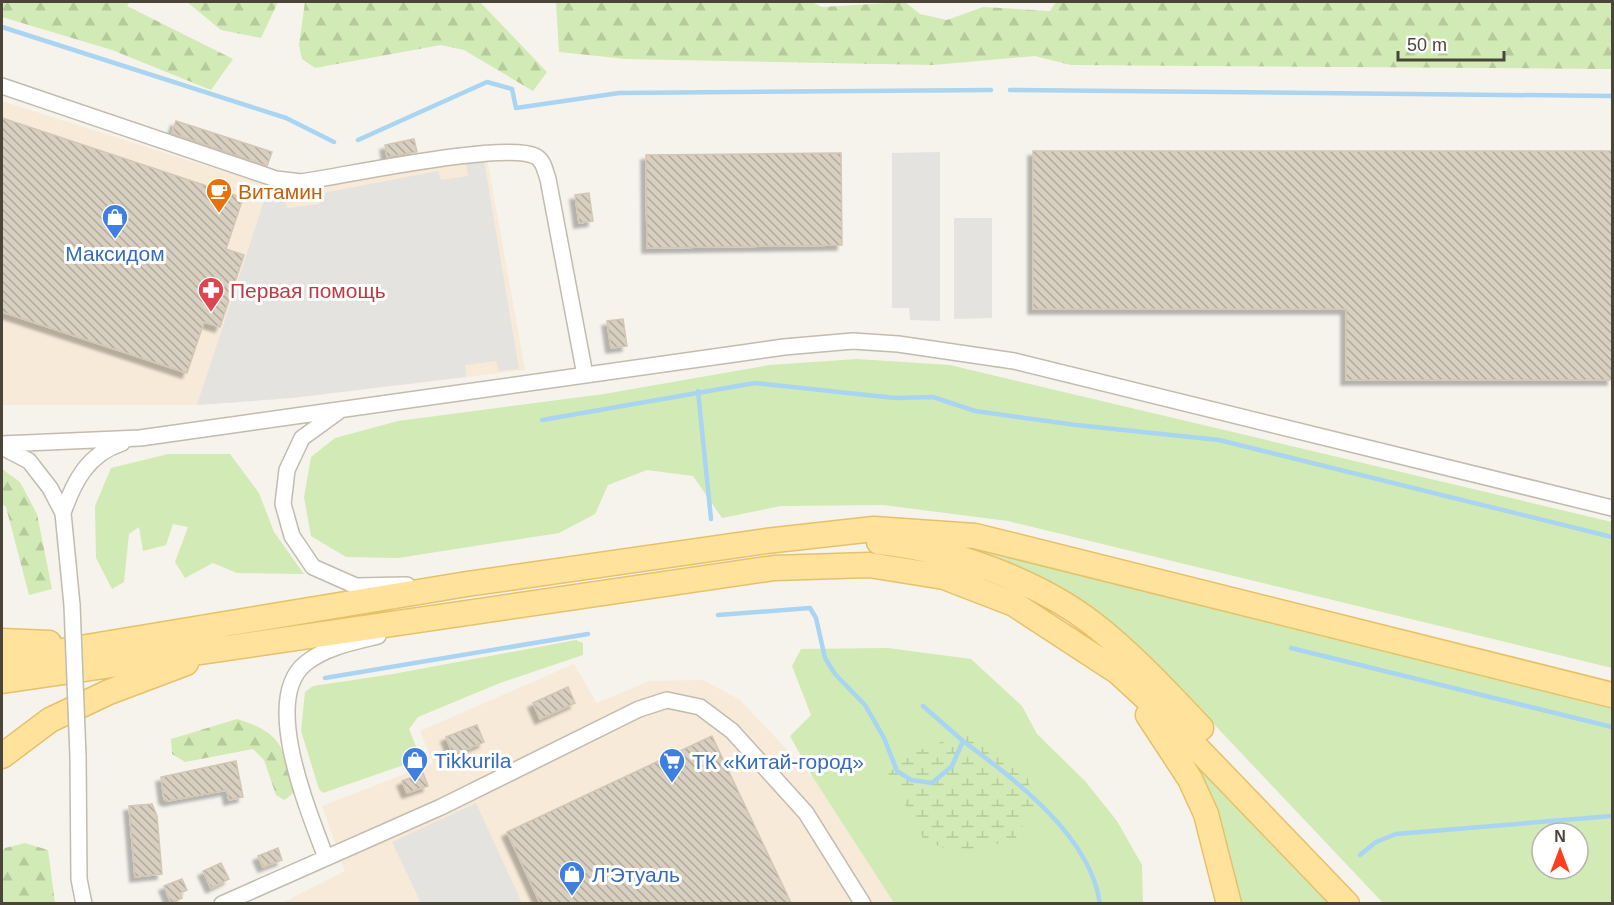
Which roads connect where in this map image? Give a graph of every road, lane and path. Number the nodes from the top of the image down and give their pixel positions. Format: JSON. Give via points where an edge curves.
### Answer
{"nodes":[{"id":1,"x":2,"y":86,"type":"edge"},
{"id":2,"x":585,"y":375,"type":"junction"},
{"id":3,"x":339,"y":411,"type":"junction"},
{"id":4,"x":140,"y":438,"type":"junction"},
{"id":5,"x":2,"y":445,"type":"edge"},
{"id":6,"x":1612,"y":508,"type":"edge"},
{"id":7,"x":63,"y":513,"type":"junction"},
{"id":8,"x":816,"y":537,"type":"junction"},
{"id":9,"x":467,"y":584,"type":"junction"},
{"id":10,"x":479,"y":611,"type":"junction"},
{"id":11,"x":2,"y":641,"type":"edge"},
{"id":12,"x":97,"y":645,"type":"junction"},
{"id":13,"x":228,"y":646,"type":"junction"},
{"id":14,"x":2,"y":662,"type":"edge"},
{"id":15,"x":1118,"y":672,"type":"junction"},
{"id":16,"x":2,"y":681,"type":"edge"},
{"id":17,"x":1612,"y":695,"type":"edge"},
{"id":18,"x":2,"y":756,"type":"edge"},
{"id":19,"x":326,"y":858,"type":"junction"},
{"id":20,"x":84,"y":903,"type":"edge"},
{"id":21,"x":222,"y":903,"type":"edge"},
{"id":22,"x":863,"y":903,"type":"edge"},
{"id":23,"x":1228,"y":903,"type":"edge"},
{"id":24,"x":1347,"y":903,"type":"edge"},
{"id":25,"x":1365,"y":903,"type":"edge"}],
"edges":[{"from":1,"to":2,"type":"street","via":[[276,179],[301,182],[515,151],[537,156],[548,179]]},
{"from":2,"to":3,"type":"street"},
{"from":2,"to":6,"type":"street","via":[[853,341],[946,350],[1014,361]]},
{"from":3,"to":4,"type":"street"},
{"from":3,"to":9,"type":"street","via":[[302,438],[287,470],[283,504],[292,536],[313,567],[356,586]]},
{"from":4,"to":5,"type":"street"},
{"from":4,"to":7,"type":"street","via":[[110,447],[88,463],[73,483]]},
{"from":5,"to":7,"type":"street","via":[[29,461]]},
{"from":7,"to":20,"type":"street","bridge":true,"via":[[72,605],[79,879]]},
{"from":8,"to":9,"type":"main road"},
{"from":8,"to":17,"type":"main road","via":[[874,529],[975,536]]},
{"from":8,"to":25,"type":"main road","via":[[898,544],[960,557],[1024,584],[1091,622],[1153,678]]},
{"from":9,"to":12,"type":"main road"},
{"from":10,"to":13,"type":"main road"},
{"from":10,"to":15,"type":"main road","via":[[774,568],[868,565],[944,578],[1014,604]]},
{"from":10,"to":19,"type":"street","via":[[345,644],[304,664],[294,679],[286,699],[286,734]]},
{"from":11,"to":12,"type":"main road"},
{"from":12,"to":14,"type":"main road"},
{"from":13,"to":16,"type":"main road"},
{"from":13,"to":18,"type":"main road","via":[[109,692],[50,720]]},
{"from":15,"to":23,"type":"main road","via":[[1190,779],[1206,814]]},
{"from":15,"to":24,"type":"main road","via":[[1169,719]]},
{"from":19,"to":21,"type":"street"},
{"from":19,"to":22,"type":"street","via":[[441,807],[639,709],[667,700],[700,707],[732,731],[806,813]]}]}
